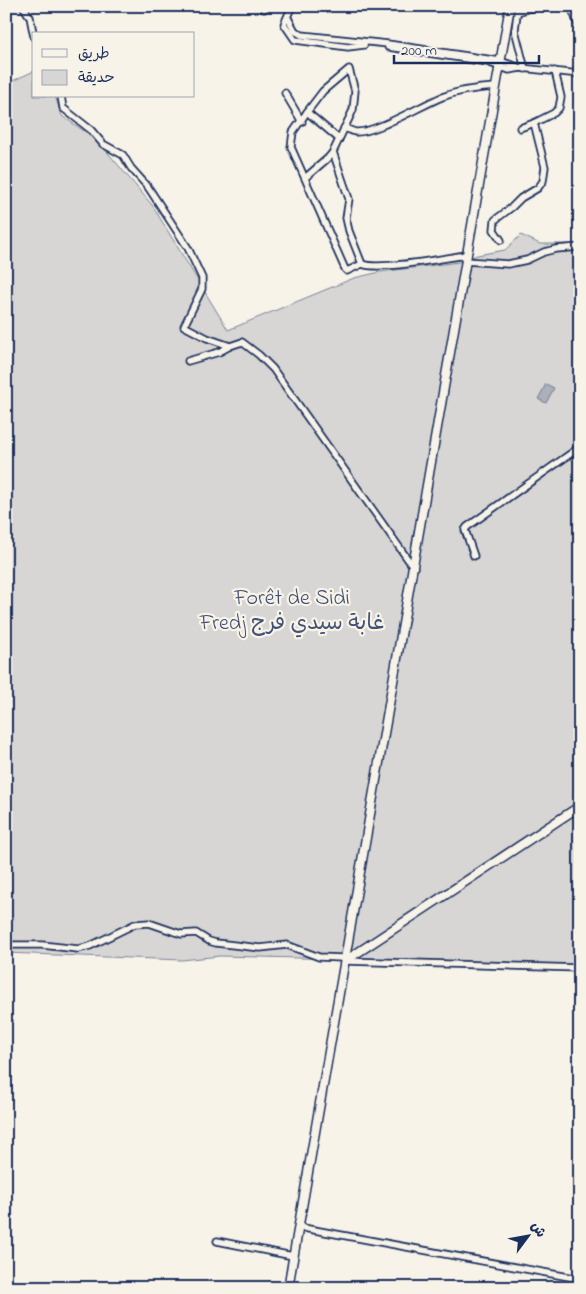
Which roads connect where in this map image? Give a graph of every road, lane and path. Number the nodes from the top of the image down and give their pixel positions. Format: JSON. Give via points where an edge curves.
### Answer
{"nodes":[{"id":1,"x":23,"y":6,"type":"edge"},
{"id":2,"x":292,"y":6,"type":"edge"},
{"id":3,"x":572,"y":6,"type":"edge"},
{"id":4,"x":577,"y":6,"type":"edge"},
{"id":5,"x":534,"y":7,"type":"edge"},
{"id":6,"x":515,"y":8,"type":"edge"},
{"id":7,"x":580,"y":13,"type":"edge"},
{"id":8,"x":580,"y":27,"type":"edge"},
{"id":9,"x":33,"y":32,"type":"edge"},
{"id":10,"x":500,"y":64,"type":"junction"},
{"id":11,"x":523,"y":68,"type":"junction"},
{"id":12,"x":555,"y":71,"type":"junction"},
{"id":13,"x":579,"y":72,"type":"edge"},
{"id":14,"x":496,"y":87,"type":"junction"},
{"id":15,"x":285,"y":93,"type":"dead end"},
{"id":16,"x":61,"y":98,"type":"edge"},
{"id":17,"x":307,"y":112,"type":"junction"},
{"id":18,"x":302,"y":122,"type":"junction"},
{"id":19,"x":534,"y":124,"type":"junction"},
{"id":20,"x":344,"y":128,"type":"junction"},
{"id":21,"x":520,"y":128,"type":"dead end"},
{"id":22,"x":339,"y":139,"type":"junction"},
{"id":23,"x":333,"y":152,"type":"junction"},
{"id":24,"x":305,"y":178,"type":"junction"},
{"id":25,"x":500,"y":240,"type":"dead end"},
{"id":26,"x":580,"y":247,"type":"edge"},
{"id":27,"x":466,"y":258,"type":"junction"},
{"id":28,"x":362,"y":264,"type":"junction"},
{"id":29,"x":230,"y":346,"type":"junction"},
{"id":30,"x":188,"y":360,"type":"dead end"},
{"id":31,"x":580,"y":447,"type":"edge"},
{"id":32,"x":474,"y":556,"type":"dead end"},
{"id":33,"x":414,"y":568,"type":"junction"},
{"id":34,"x":580,"y":806,"type":"edge"},
{"id":35,"x":6,"y":945,"type":"edge"},
{"id":36,"x":344,"y":959,"type":"junction"},
{"id":37,"x":580,"y":968,"type":"edge"},
{"id":38,"x":298,"y":1228,"type":"junction"},
{"id":39,"x":218,"y":1241,"type":"dead end"},
{"id":40,"x":294,"y":1256,"type":"junction"},
{"id":41,"x":580,"y":1279,"type":"edge"},
{"id":42,"x":288,"y":1288,"type":"edge"}],
"edges":[{"from":1,"to":9,"type":"street","via":[[30,17]]},
{"from":2,"to":10,"type":"street","via":[[288,18],[293,29],[302,35]]},
{"from":3,"to":8,"type":"main road"},
{"from":4,"to":7,"type":"main road"},
{"from":5,"to":6,"type":"street"},
{"from":6,"to":10,"type":"main road"},
{"from":6,"to":11,"type":"street"},
{"from":10,"to":11,"type":"street"},
{"from":10,"to":14,"type":"main road"},
{"from":11,"to":12,"type":"street"},
{"from":12,"to":13,"type":"street"},
{"from":12,"to":19,"type":"street","via":[[560,105],[554,113]]},
{"from":14,"to":20,"type":"street","via":[[470,88],[382,125],[356,132]]},
{"from":14,"to":27,"type":"main road"},
{"from":15,"to":18,"type":"street"},
{"from":16,"to":29,"type":"street","via":[[63,108],[103,144],[124,155],[188,248],[202,278],[202,289],[184,326]]},
{"from":17,"to":18,"type":"street"},
{"from":17,"to":20,"type":"street","via":[[348,69],[355,92],[353,110]]},
{"from":17,"to":22,"type":"street"},
{"from":18,"to":24,"type":"street","via":[[293,132],[291,147]]},
{"from":19,"to":21,"type":"street"},
{"from":19,"to":25,"type":"street","via":[[545,167],[544,178],[538,188],[495,220],[494,230]]},
{"from":20,"to":22,"type":"street"},
{"from":22,"to":23,"type":"street"},
{"from":23,"to":24,"type":"street"},
{"from":23,"to":28,"type":"street","via":[[349,199],[348,231]]},
{"from":24,"to":28,"type":"street","via":[[345,269]]},
{"from":26,"to":27,"type":"street","via":[[556,248],[508,264]]},
{"from":27,"to":28,"type":"street","via":[[368,267]]},
{"from":27,"to":33,"type":"main road"},
{"from":29,"to":30,"type":"street"},
{"from":29,"to":33,"type":"street","via":[[242,342],[273,369]]},
{"from":31,"to":32,"type":"street","via":[[467,527],[465,530]]},
{"from":33,"to":36,"type":"main road"},
{"from":34,"to":36,"type":"main road"},
{"from":35,"to":36,"type":"street","via":[[78,949],[142,922],[181,934],[196,933],[216,943],[260,948],[287,944],[319,957]]},
{"from":36,"to":37,"type":"street"},
{"from":36,"to":38,"type":"main road"},
{"from":38,"to":40,"type":"main road"},
{"from":38,"to":41,"type":"street"},
{"from":39,"to":40,"type":"street"},
{"from":40,"to":42,"type":"main road"}]}
